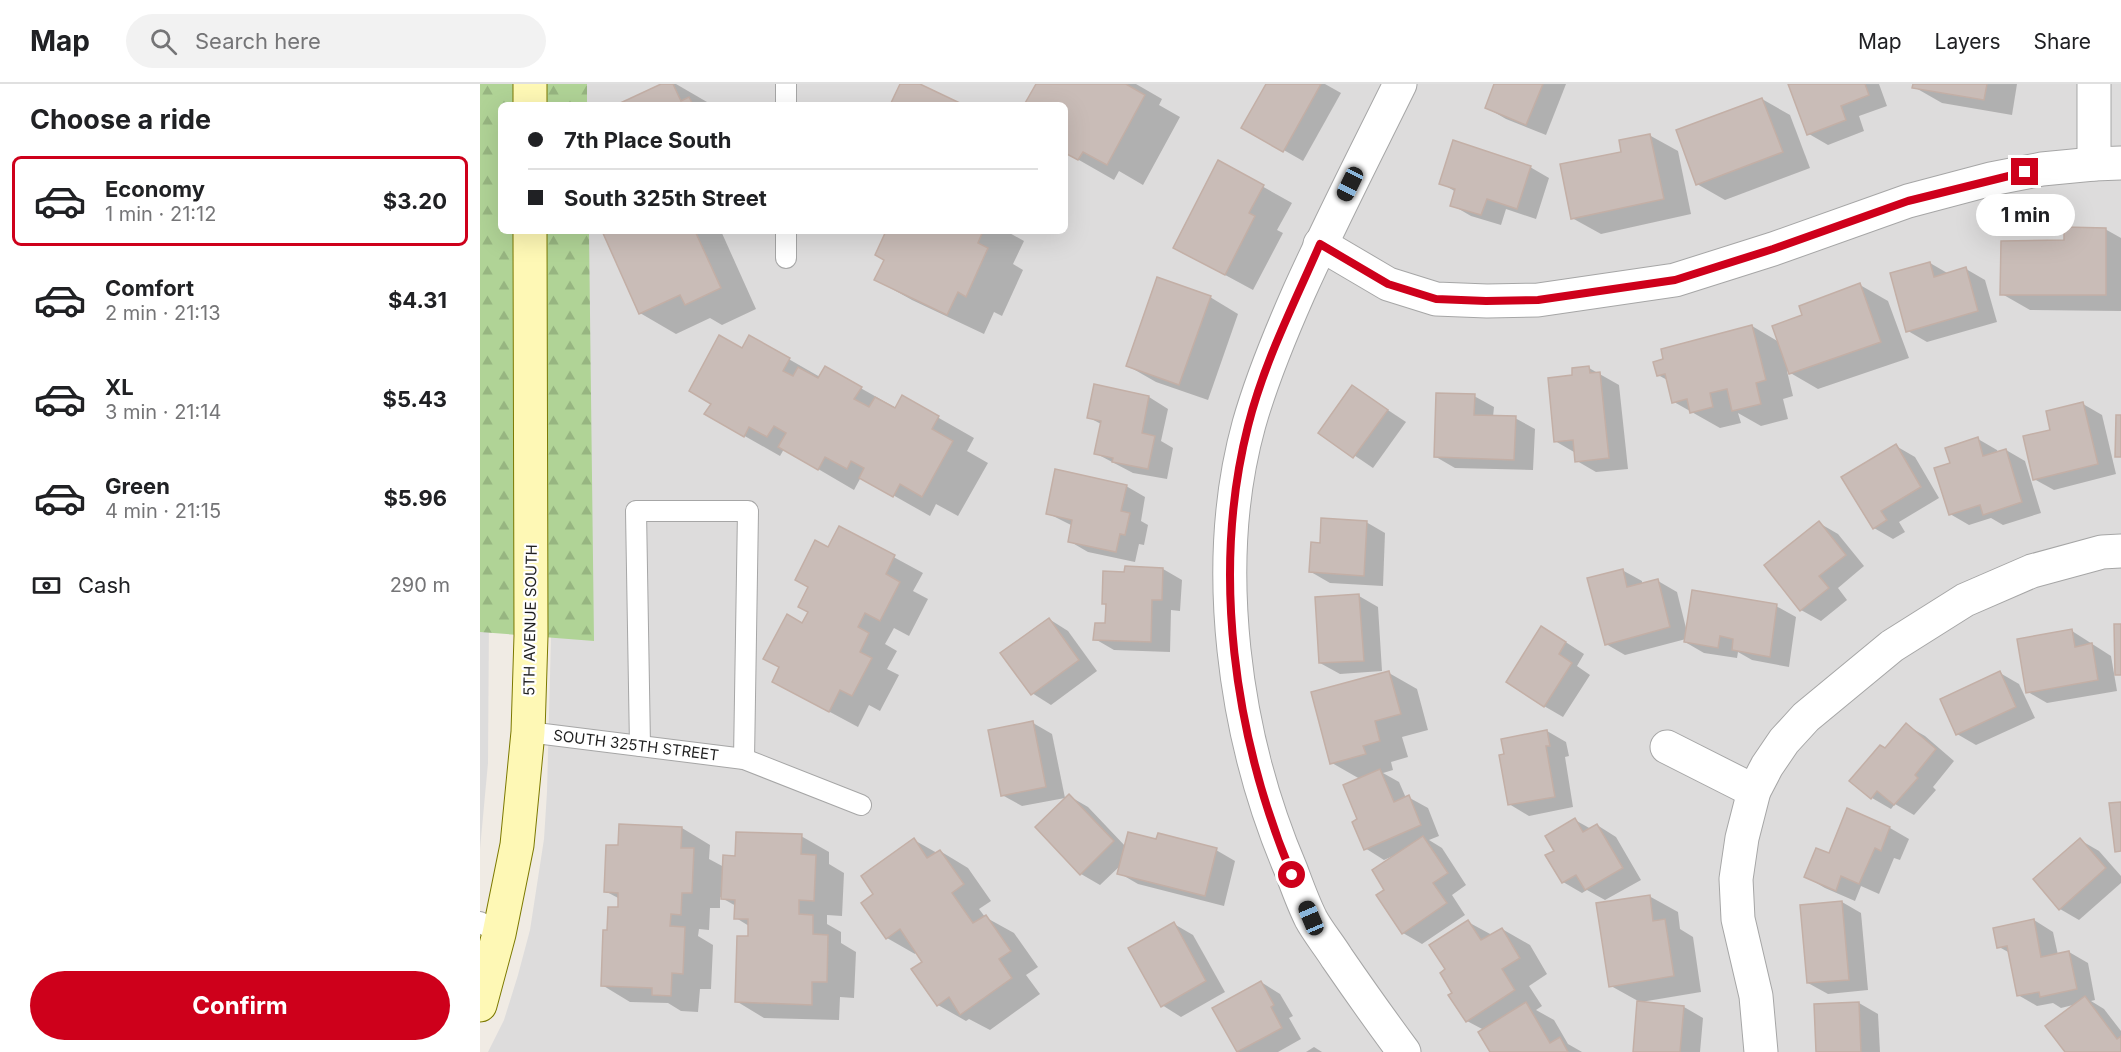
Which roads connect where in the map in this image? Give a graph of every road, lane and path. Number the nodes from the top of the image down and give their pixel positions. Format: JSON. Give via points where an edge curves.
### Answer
{"nodes":[{"id":1,"x":530,"y":84,"type":"edge"},
{"id":2,"x":786,"y":84,"type":"edge"},
{"id":3,"x":1400,"y":84,"type":"edge"},
{"id":4,"x":2094,"y":84,"type":"edge"},
{"id":5,"x":530,"y":102,"type":"edge"},
{"id":6,"x":786,"y":102,"type":"edge"},
{"id":7,"x":2107,"y":164,"type":"edge"},
{"id":8,"x":530,"y":234,"type":"edge"},
{"id":9,"x":786,"y":234,"type":"edge"},
{"id":10,"x":1320,"y":244,"type":"junction"},
{"id":11,"x":786,"y":258,"type":"dead end"},
{"id":12,"x":2121,"y":551,"type":"edge"},
{"id":13,"x":528,"y":732,"type":"junction"},
{"id":14,"x":640,"y":746,"type":"junction"},
{"id":15,"x":1666,"y":747,"type":"dead end"},
{"id":16,"x":744,"y":759,"type":"junction"},
{"id":17,"x":1754,"y":791,"type":"junction"},
{"id":18,"x":861,"y":805,"type":"dead end"},
{"id":19,"x":490,"y":928,"type":"edge"},
{"id":20,"x":480,"y":1005,"type":"edge"},
{"id":21,"x":1404,"y":1052,"type":"edge"},
{"id":22,"x":1761,"y":1052,"type":"edge"}],
"edges":[{"from":1,"to":5,"type":"street"},
{"from":2,"to":6,"type":"lane"},
{"from":3,"to":10,"type":"street"},
{"from":4,"to":7,"type":"street"},
{"from":7,"to":10,"type":"street","via":[[2042,168],[1908,201],[1675,280],[1538,300],[1436,299],[1388,284]]},
{"from":8,"to":13,"type":"street","name":"5TH AVENUE SOUTH"},
{"from":9,"to":11,"type":"lane"},
{"from":10,"to":21,"type":"street","via":[[1268,362],[1248,425],[1235,487],[1230,558],[1233,637],[1245,719],[1263,794],[1283,853],[1311,918]]},
{"from":12,"to":17,"type":"street","via":[[2102,552],[2032,571],[1965,600],[1892,646],[1806,717],[1784,741]]},
{"from":13,"to":14,"type":"lane","name":"SOUTH 325TH STREET"},
{"from":13,"to":19,"type":"street","name":"5TH AVENUE SOUTH","via":[[517,845]]},
{"from":14,"to":16,"type":"lane","name":"SOUTH 325TH STREET"},
{"from":14,"to":16,"type":"lane","via":[[636,511],[747,511]]},
{"from":15,"to":17,"type":"street"},
{"from":16,"to":18,"type":"lane","name":"SOUTH 325TH STREET"},
{"from":17,"to":22,"type":"street","via":[[1742,838],[1736,896],[1756,996]]},
{"from":19,"to":20,"type":"street","name":"5TH AVENUE SOUTH"}]}
